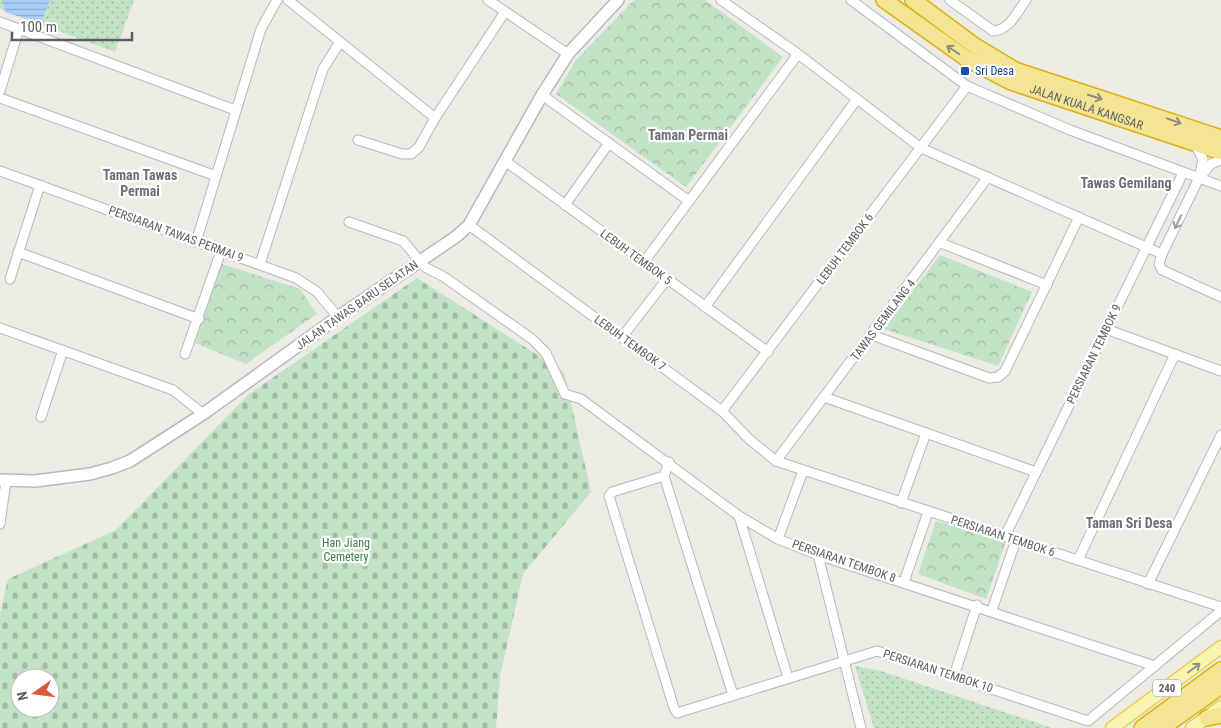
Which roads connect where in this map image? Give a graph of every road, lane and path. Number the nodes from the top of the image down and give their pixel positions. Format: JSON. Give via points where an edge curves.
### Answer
{"nodes":[{"id":1,"x":277,"y":0,"type":"edge"},
{"id":2,"x":288,"y":0,"type":"edge"},
{"id":3,"x":488,"y":0,"type":"edge"},
{"id":4,"x":618,"y":0,"type":"edge"},
{"id":5,"x":720,"y":0,"type":"edge"},
{"id":6,"x":851,"y":0,"type":"edge"},
{"id":7,"x":884,"y":0,"type":"edge"},
{"id":8,"x":894,"y":0,"type":"edge"},
{"id":9,"x":950,"y":0,"type":"edge"},
{"id":10,"x":1026,"y":0,"type":"edge"},
{"id":11,"x":916,"y":1,"type":"edge"},
{"id":12,"x":505,"y":12,"type":"junction"},
{"id":13,"x":0,"y":22,"type":"edge"},
{"id":14,"x":19,"y":29,"type":"junction"},
{"id":15,"x":929,"y":33,"type":"junction"},
{"id":16,"x":340,"y":42,"type":"junction"},
{"id":17,"x":568,"y":54,"type":"junction"},
{"id":18,"x":798,"y":54,"type":"junction"},
{"id":19,"x":967,"y":86,"type":"junction"},
{"id":20,"x":0,"y":91,"type":"edge"},
{"id":21,"x":542,"y":95,"type":"junction"},
{"id":22,"x":0,"y":98,"type":"edge"},
{"id":23,"x":857,"y":99,"type":"junction"},
{"id":24,"x":235,"y":110,"type":"junction"},
{"id":25,"x":434,"y":118,"type":"junction"},
{"id":26,"x":1221,"y":138,"type":"edge"},
{"id":27,"x":358,"y":140,"type":"dead end"},
{"id":28,"x":1192,"y":142,"type":"junction"},
{"id":29,"x":609,"y":143,"type":"junction"},
{"id":30,"x":921,"y":148,"type":"junction"},
{"id":31,"x":1221,"y":152,"type":"edge"},
{"id":32,"x":1221,"y":160,"type":"edge"},
{"id":33,"x":505,"y":161,"type":"junction"},
{"id":34,"x":0,"y":171,"type":"edge"},
{"id":35,"x":1183,"y":173,"type":"junction"},
{"id":36,"x":216,"y":176,"type":"junction"},
{"id":37,"x":988,"y":177,"type":"junction"},
{"id":38,"x":1199,"y":178,"type":"junction"},
{"id":39,"x":40,"y":185,"type":"junction"},
{"id":40,"x":1221,"y":186,"type":"edge"},
{"id":41,"x":689,"y":200,"type":"junction"},
{"id":42,"x":565,"y":205,"type":"junction"},
{"id":43,"x":1079,"y":217,"type":"junction"},
{"id":44,"x":349,"y":222,"type":"dead end"},
{"id":45,"x":469,"y":225,"type":"junction"},
{"id":46,"x":196,"y":242,"type":"junction"},
{"id":47,"x":941,"y":243,"type":"junction"},
{"id":48,"x":1147,"y":247,"type":"junction"},
{"id":49,"x":221,"y":251,"type":"junction"},
{"id":50,"x":18,"y":252,"type":"junction"},
{"id":51,"x":1162,"y":254,"type":"junction"},
{"id":52,"x":419,"y":262,"type":"junction"},
{"id":53,"x":644,"y":262,"type":"junction"},
{"id":54,"x":260,"y":264,"type":"junction"},
{"id":55,"x":10,"y":279,"type":"dead end"},
{"id":56,"x":667,"y":279,"type":"junction"},
{"id":57,"x":1047,"y":285,"type":"junction"},
{"id":58,"x":1221,"y":297,"type":"edge"},
{"id":59,"x":705,"y":307,"type":"junction"},
{"id":60,"x":338,"y":317,"type":"junction"},
{"id":61,"x":199,"y":318,"type":"junction"},
{"id":62,"x":0,"y":328,"type":"edge"},
{"id":63,"x":1106,"y":329,"type":"junction"},
{"id":64,"x":872,"y":335,"type":"junction"},
{"id":65,"x":622,"y":337,"type":"junction"},
{"id":66,"x":63,"y":350,"type":"junction"},
{"id":67,"x":768,"y":352,"type":"junction"},
{"id":68,"x":186,"y":354,"type":"dead end"},
{"id":69,"x":1175,"y":354,"type":"junction"},
{"id":70,"x":1220,"y":368,"type":"edge"},
{"id":71,"x":824,"y":398,"type":"junction"},
{"id":72,"x":722,"y":411,"type":"junction"},
{"id":73,"x":203,"y":414,"type":"junction"},
{"id":74,"x":41,"y":417,"type":"dead end"},
{"id":75,"x":926,"y":433,"type":"junction"},
{"id":76,"x":1221,"y":435,"type":"edge"},
{"id":77,"x":776,"y":461,"type":"junction"},
{"id":78,"x":669,"y":462,"type":"junction"},
{"id":79,"x":785,"y":465,"type":"joint"},
{"id":80,"x":803,"y":471,"type":"junction"},
{"id":81,"x":1036,"y":472,"type":"junction"},
{"id":82,"x":664,"y":476,"type":"junction"},
{"id":83,"x":3,"y":481,"type":"edge"},
{"id":84,"x":901,"y":503,"type":"junction"},
{"id":85,"x":928,"y":512,"type":"junction"},
{"id":86,"x":739,"y":516,"type":"junction"},
{"id":87,"x":0,"y":524,"type":"edge"},
{"id":88,"x":1004,"y":536,"type":"junction"},
{"id":89,"x":778,"y":539,"type":"junction"},
{"id":90,"x":1016,"y":540,"type":"junction"},
{"id":91,"x":818,"y":555,"type":"junction"},
{"id":92,"x":1078,"y":560,"type":"junction"},
{"id":93,"x":904,"y":582,"type":"junction"},
{"id":94,"x":1148,"y":584,"type":"junction"},
{"id":95,"x":977,"y":606,"type":"junction"},
{"id":96,"x":1221,"y":609,"type":"edge"},
{"id":97,"x":992,"y":610,"type":"junction"},
{"id":98,"x":1221,"y":647,"type":"edge"},
{"id":99,"x":844,"y":660,"type":"junction"},
{"id":100,"x":1155,"y":666,"type":"junction"},
{"id":101,"x":1221,"y":670,"type":"edge"},
{"id":102,"x":954,"y":676,"type":"junction"},
{"id":103,"x":788,"y":678,"type":"junction"},
{"id":104,"x":1221,"y":686,"type":"edge"},
{"id":105,"x":734,"y":695,"type":"junction"},
{"id":106,"x":1221,"y":707,"type":"edge"},
{"id":107,"x":1214,"y":716,"type":"edge"},
{"id":108,"x":862,"y":728,"type":"edge"},
{"id":109,"x":1112,"y":728,"type":"edge"},
{"id":110,"x":1142,"y":728,"type":"edge"},
{"id":111,"x":1162,"y":728,"type":"edge"},
{"id":112,"x":1192,"y":728,"type":"edge"}],
"edges":[{"from":1,"to":24,"type":"street","via":[[261,29]]},
{"from":2,"to":16,"type":"street"},
{"from":3,"to":12,"type":"street"},
{"from":4,"to":17,"type":"street","name":"JALAN TAWAS BARU SELATAN"},
{"from":5,"to":18,"type":"street"},
{"from":6,"to":19,"type":"street"},
{"from":7,"to":15,"type":"highway","name":"JALAN KUALA KANGSAR"},
{"from":8,"to":11,"type":"highway","via":[[905,5]]},
{"from":9,"to":10,"type":"street","via":[[994,31],[1008,25]]},
{"from":11,"to":15,"type":"highway","via":[[916,11],[928,26]]},
{"from":11,"to":26,"type":"highway","name":"JALAN KUALA KANGSAR","one_way":true,"via":[[980,50],[1015,70]]},
{"from":12,"to":17,"type":"street"},
{"from":12,"to":25,"type":"street"},
{"from":13,"to":14,"type":"street"},
{"from":14,"to":20,"type":"street"},
{"from":14,"to":24,"type":"street"},
{"from":28,"to":15,"type":"highway","name":"JALAN KUALA KANGSAR","one_way":true,"via":[[1011,82]]},
{"from":16,"to":25,"type":"street"},
{"from":16,"to":54,"type":"street","via":[[323,69]]},
{"from":17,"to":21,"type":"street","name":"JALAN TAWAS BARU SELATAN"},
{"from":18,"to":23,"type":"street"},
{"from":18,"to":41,"type":"street"},
{"from":19,"to":30,"type":"street","name":"LEBUH TEMBOK 6"},
{"from":19,"to":35,"type":"street"},
{"from":21,"to":29,"type":"street"},
{"from":21,"to":33,"type":"street","name":"JALAN TAWAS BARU SELATAN"},
{"from":22,"to":36,"type":"street"},
{"from":23,"to":30,"type":"street"},
{"from":23,"to":59,"type":"street"},
{"from":24,"to":36,"type":"street"},
{"from":25,"to":27,"type":"street","via":[[419,147],[411,154]]},
{"from":28,"to":31,"type":"highway","name":"JALAN KUALA KANGSAR"},
{"from":28,"to":38,"type":"street","via":[[1203,159]]},
{"from":29,"to":41,"type":"street"},
{"from":29,"to":42,"type":"street"},
{"from":30,"to":37,"type":"street"},
{"from":30,"to":67,"type":"street","name":"LEBUH TEMBOK 6"},
{"from":32,"to":38,"type":"street","via":[[1211,164]]},
{"from":33,"to":42,"type":"street","name":"LEBUH TEMBOK 5"},
{"from":33,"to":45,"type":"street","name":"JALAN TAWAS BARU SELATAN"},
{"from":34,"to":39,"type":"street","name":"PERSIARAN TAWAS PERMAI 9"},
{"from":35,"to":38,"type":"street"},
{"from":35,"to":48,"type":"street","name":"PERSIARAN TEMBOK 9"},
{"from":36,"to":46,"type":"street"},
{"from":37,"to":43,"type":"street"},
{"from":37,"to":47,"type":"street","name":"TAWAS GEMILANG 4"},
{"from":38,"to":40,"type":"street"},
{"from":38,"to":51,"type":"street","one_way":true},
{"from":39,"to":46,"type":"street","name":"PERSIARAN TAWAS PERMAI 9"},
{"from":39,"to":50,"type":"street"},
{"from":41,"to":53,"type":"street"},
{"from":42,"to":53,"type":"street","name":"LEBUH TEMBOK 5"},
{"from":43,"to":48,"type":"street"},
{"from":43,"to":57,"type":"street"},
{"from":44,"to":52,"type":"street","via":[[403,241]]},
{"from":45,"to":52,"type":"street","name":"JALAN TAWAS BARU SELATAN"},
{"from":45,"to":65,"type":"street","name":"LEBUH TEMBOK 7"},
{"from":46,"to":49,"type":"street","name":"PERSIARAN TAWAS PERMAI 9"},
{"from":47,"to":57,"type":"street"},
{"from":47,"to":64,"type":"street","name":"TAWAS GEMILANG 4"},
{"from":48,"to":51,"type":"street"},
{"from":48,"to":63,"type":"street","name":"PERSIARAN TEMBOK 9"},
{"from":49,"to":54,"type":"street","name":"PERSIARAN TAWAS PERMAI 9"},
{"from":49,"to":61,"type":"street"},
{"from":50,"to":55,"type":"street"},
{"from":50,"to":61,"type":"street"},
{"from":51,"to":58,"type":"street","via":[[1159,264],[1162,270]]},
{"from":52,"to":60,"type":"street","name":"JALAN TAWAS BARU SELATAN"},
{"from":52,"to":78,"type":"street","name":"PERSIARAN TEMBOK 8","via":[[532,339],[546,353],[565,394],[581,399]]},
{"from":53,"to":56,"type":"street","name":"LEBUH TEMBOK 5"},
{"from":54,"to":60,"type":"street","name":"PERSIARAN TAWAS PERMAI 9","via":[[306,283]]},
{"from":56,"to":59,"type":"street","name":"LEBUH TEMBOK 5"},
{"from":56,"to":65,"type":"street"},
{"from":57,"to":64,"type":"street","via":[[1005,371],[995,378]]},
{"from":59,"to":67,"type":"street","name":"LEBUH TEMBOK 5"},
{"from":60,"to":73,"type":"street","name":"JALAN TAWAS BARU SELATAN"},
{"from":61,"to":68,"type":"street"},
{"from":62,"to":66,"type":"street"},
{"from":63,"to":69,"type":"street"},
{"from":63,"to":81,"type":"street","name":"PERSIARAN TEMBOK 9"},
{"from":64,"to":71,"type":"street","name":"TAWAS GEMILANG 4"},
{"from":65,"to":72,"type":"street","name":"LEBUH TEMBOK 7"},
{"from":66,"to":73,"type":"street","via":[[173,390]]},
{"from":66,"to":74,"type":"street"},
{"from":67,"to":72,"type":"street","name":"LEBUH TEMBOK 6"},
{"from":69,"to":70,"type":"street"},
{"from":69,"to":92,"type":"street"},
{"from":71,"to":75,"type":"street"},
{"from":71,"to":77,"type":"street","name":"TAWAS GEMILANG 4"},
{"from":72,"to":77,"type":"street","name":"LEBUH TEMBOK 7"},
{"from":73,"to":83,"type":"street","name":"JALAN TAWAS BARU SELATAN","via":[[130,461],[112,468],[35,481]]},
{"from":75,"to":81,"type":"street"},
{"from":75,"to":84,"type":"street"},
{"from":76,"to":94,"type":"street"},
{"from":77,"to":79,"type":"street","name":"LEBUH TEMBOK 7"},
{"from":78,"to":82,"type":"street"},
{"from":78,"to":86,"type":"street","name":"PERSIARAN TEMBOK 8"},
{"from":79,"to":80,"type":"street","name":"PERSIARAN TEMBOK 6"},
{"from":80,"to":84,"type":"street","name":"PERSIARAN TEMBOK 6"},
{"from":80,"to":89,"type":"street"},
{"from":81,"to":88,"type":"street","name":"PERSIARAN TEMBOK 9"},
{"from":82,"to":105,"type":"street"},
{"from":82,"to":105,"type":"street","name":"PERSIARAN TEMBOK 10","via":[[612,492],[609,496],[676,712]]},
{"from":83,"to":87,"type":"street"},
{"from":84,"to":85,"type":"street","name":"PERSIARAN TEMBOK 6"},
{"from":85,"to":88,"type":"street","name":"PERSIARAN TEMBOK 6"},
{"from":85,"to":93,"type":"street"},
{"from":86,"to":89,"type":"street","name":"PERSIARAN TEMBOK 8"},
{"from":86,"to":103,"type":"street"},
{"from":88,"to":90,"type":"street","name":"PERSIARAN TEMBOK 6"},
{"from":89,"to":91,"type":"street","name":"PERSIARAN TEMBOK 8"},
{"from":90,"to":92,"type":"street","name":"PERSIARAN TEMBOK 6"},
{"from":90,"to":97,"type":"street"},
{"from":91,"to":93,"type":"street","name":"PERSIARAN TEMBOK 8"},
{"from":91,"to":99,"type":"street"},
{"from":92,"to":94,"type":"street","name":"PERSIARAN TEMBOK 6"},
{"from":93,"to":95,"type":"street","name":"PERSIARAN TEMBOK 8"},
{"from":94,"to":96,"type":"street","name":"PERSIARAN TEMBOK 6"},
{"from":95,"to":97,"type":"street","name":"PERSIARAN TEMBOK 8"},
{"from":95,"to":102,"type":"street"},
{"from":96,"to":100,"type":"street"},
{"from":97,"to":100,"type":"street","name":"PERSIARAN TEMBOK 8"},
{"from":109,"to":98,"type":"main road","number":"240","one_way":true},
{"from":99,"to":102,"type":"street","name":"PERSIARAN TEMBOK 10","via":[[880,651]]},
{"from":99,"to":103,"type":"street","name":"PERSIARAN TEMBOK 10"},
{"from":99,"to":108,"type":"street"},
{"from":100,"to":102,"type":"street","name":"PERSIARAN TEMBOK 10","via":[[1086,721]]},
{"from":101,"to":110,"type":"highway"},
{"from":103,"to":105,"type":"street","name":"PERSIARAN TEMBOK 10"},
{"from":104,"to":111,"type":"highway"},
{"from":106,"to":107,"type":"main road"},
{"from":107,"to":112,"type":"main road"}]}
